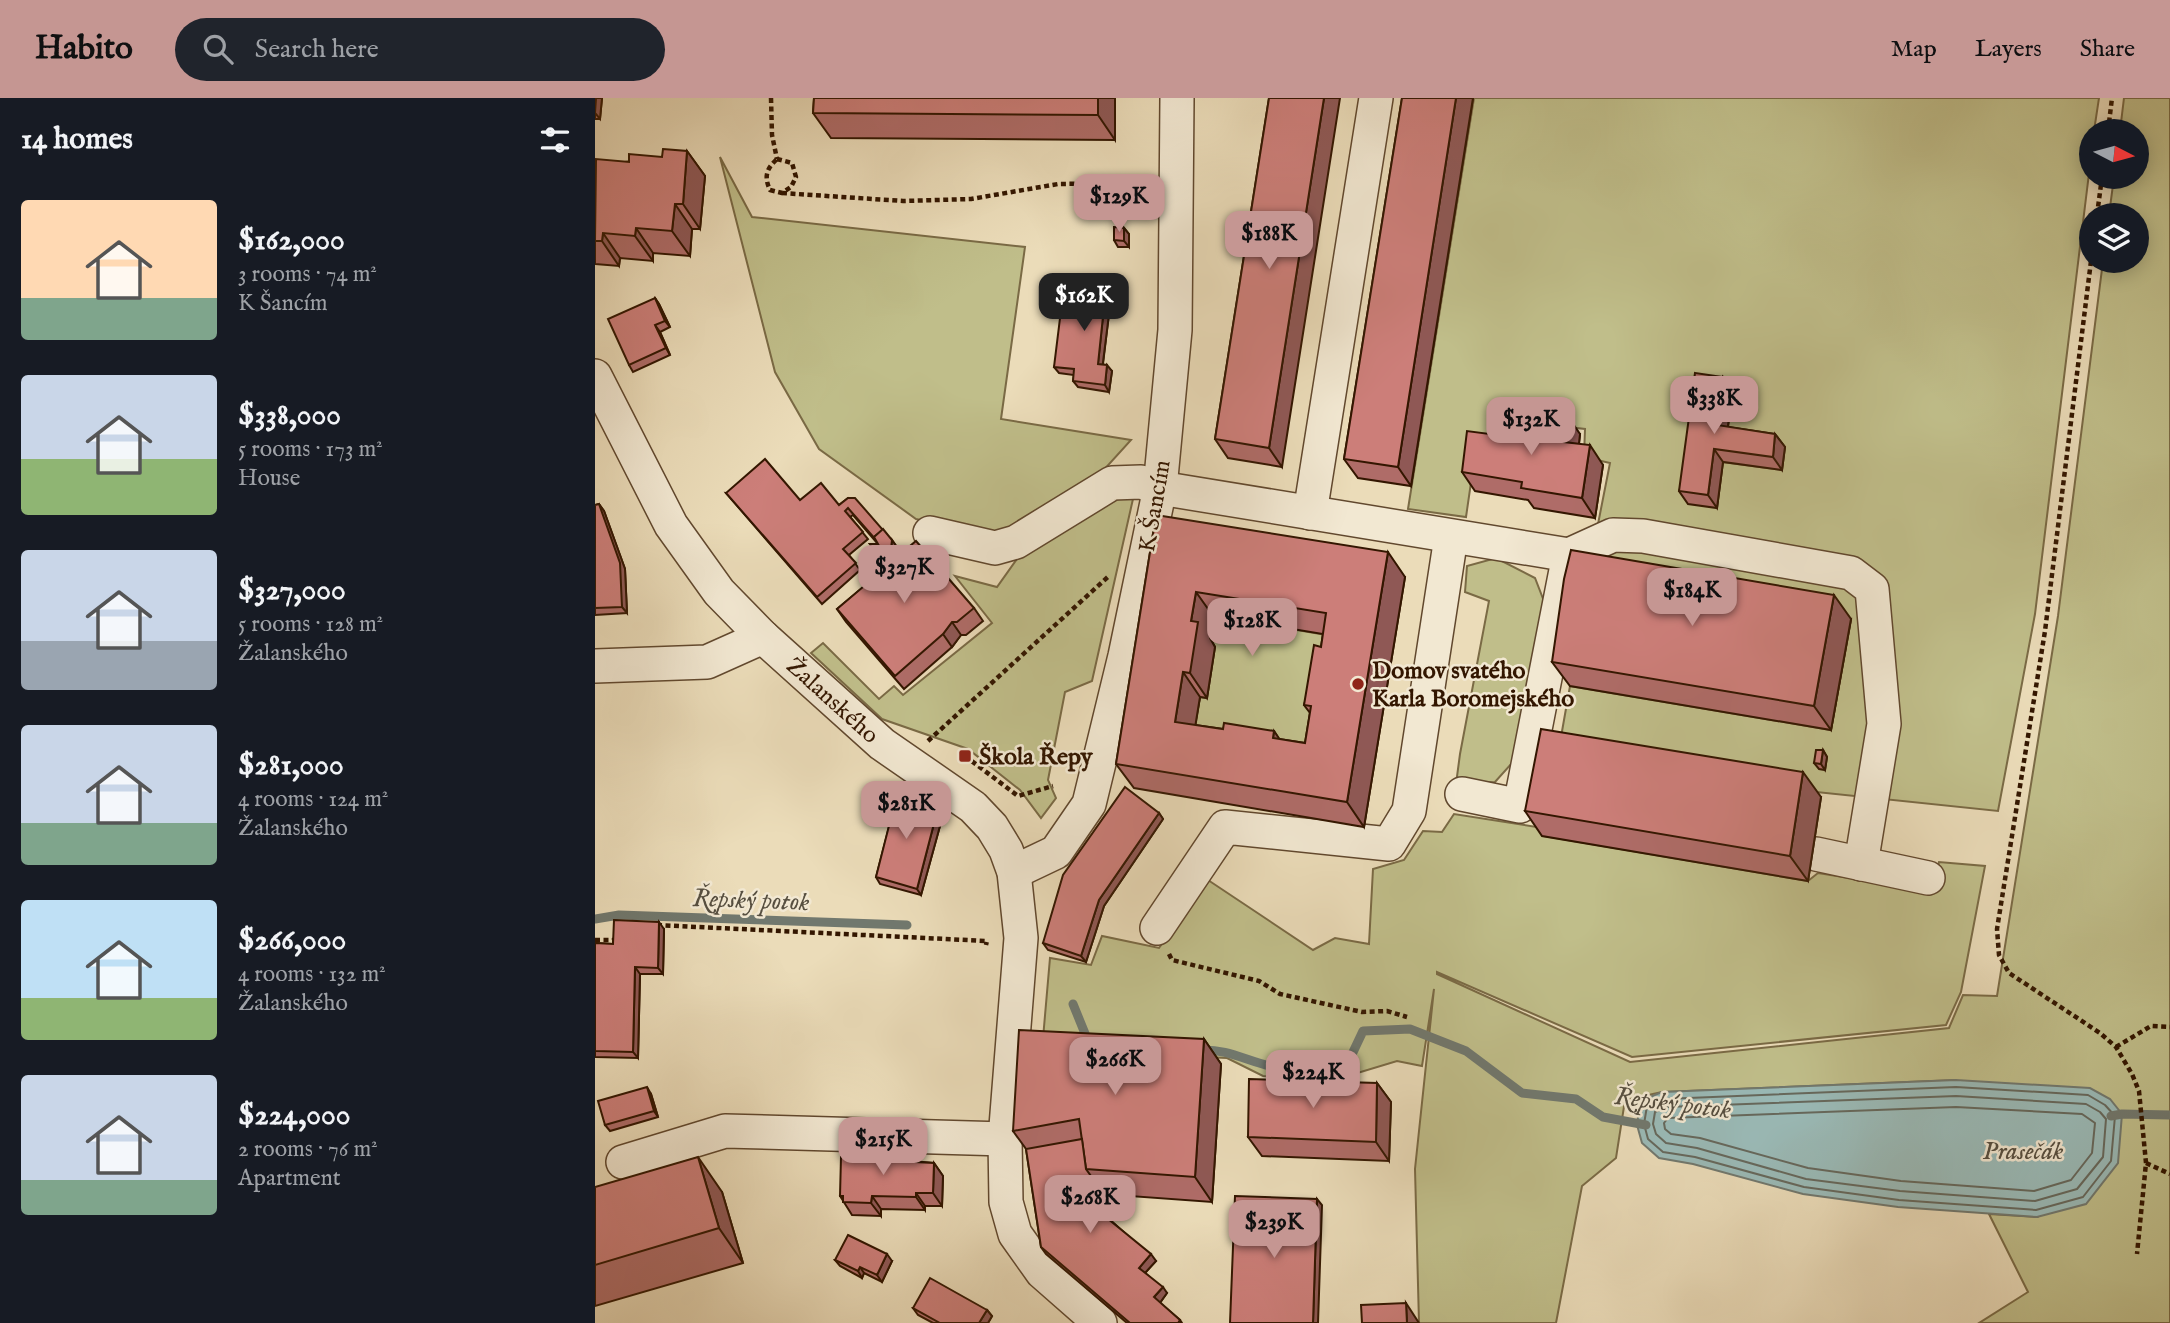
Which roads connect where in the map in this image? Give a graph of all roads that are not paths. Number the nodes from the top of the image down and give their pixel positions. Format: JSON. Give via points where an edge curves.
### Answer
{"nodes":[{"id":1,"x":1177,"y":98,"type":"edge"},
{"id":2,"x":1376,"y":98,"type":"edge"},
{"id":3,"x":595,"y":376,"type":"edge"},
{"id":4,"x":1160,"y":488,"type":"junction"},
{"id":5,"x":1310,"y":513,"type":"junction"},
{"id":6,"x":930,"y":533,"type":"dead end"},
{"id":7,"x":1451,"y":537,"type":"junction"},
{"id":8,"x":1569,"y":555,"type":"junction"},
{"id":9,"x":763,"y":637,"type":"junction"},
{"id":10,"x":595,"y":666,"type":"edge"},
{"id":11,"x":1462,"y":794,"type":"dead end"},
{"id":12,"x":1816,"y":854,"type":"dead end"},
{"id":13,"x":1861,"y":864,"type":"junction"},
{"id":14,"x":1014,"y":872,"type":"junction"},
{"id":15,"x":1929,"y":878,"type":"dead end"},
{"id":16,"x":1157,"y":928,"type":"road end"},
{"id":17,"x":1005,"y":1139,"type":"junction"},
{"id":18,"x":623,"y":1162,"type":"dead end"},
{"id":19,"x":1100,"y":1323,"type":"edge"}],
"edges":[{"from":1,"to":4,"type":"street","name":"K Šancím","via":[[1175,330]]},
{"from":2,"to":5,"type":"street"},
{"from":3,"to":9,"type":"street","name":"Žalanského","via":[[671,525],[719,592]]},
{"from":4,"to":5,"type":"street"},
{"from":4,"to":6,"type":"street","via":[[1142,482],[1112,483],[1016,542],[995,548]]},
{"from":4,"to":14,"type":"street","name":"K Šancím","via":[[1089,804],[1056,852]]},
{"from":5,"to":7,"type":"street"},
{"from":7,"to":8,"type":"street"},
{"from":7,"to":16,"type":"street","via":[[1409,811],[1389,844],[1224,827]]},
{"from":8,"to":11,"type":"street","via":[[1520,806]]},
{"from":8,"to":13,"type":"street","via":[[1613,535],[1643,536],[1851,573],[1872,589],[1884,724]]},
{"from":9,"to":10,"type":"street","via":[[706,662]]},
{"from":9,"to":14,"type":"street","name":"Žalanského","via":[[882,744],[973,807],[1000,840]]},
{"from":12,"to":13,"type":"street"},
{"from":13,"to":15,"type":"street"},
{"from":14,"to":17,"type":"street","name":"Žalanského","via":[[1021,938]]},
{"from":17,"to":18,"type":"street","via":[[725,1131]]},
{"from":17,"to":19,"type":"street","name":"Žalanského","via":[[1006,1202],[1015,1234],[1042,1272]]}]}
